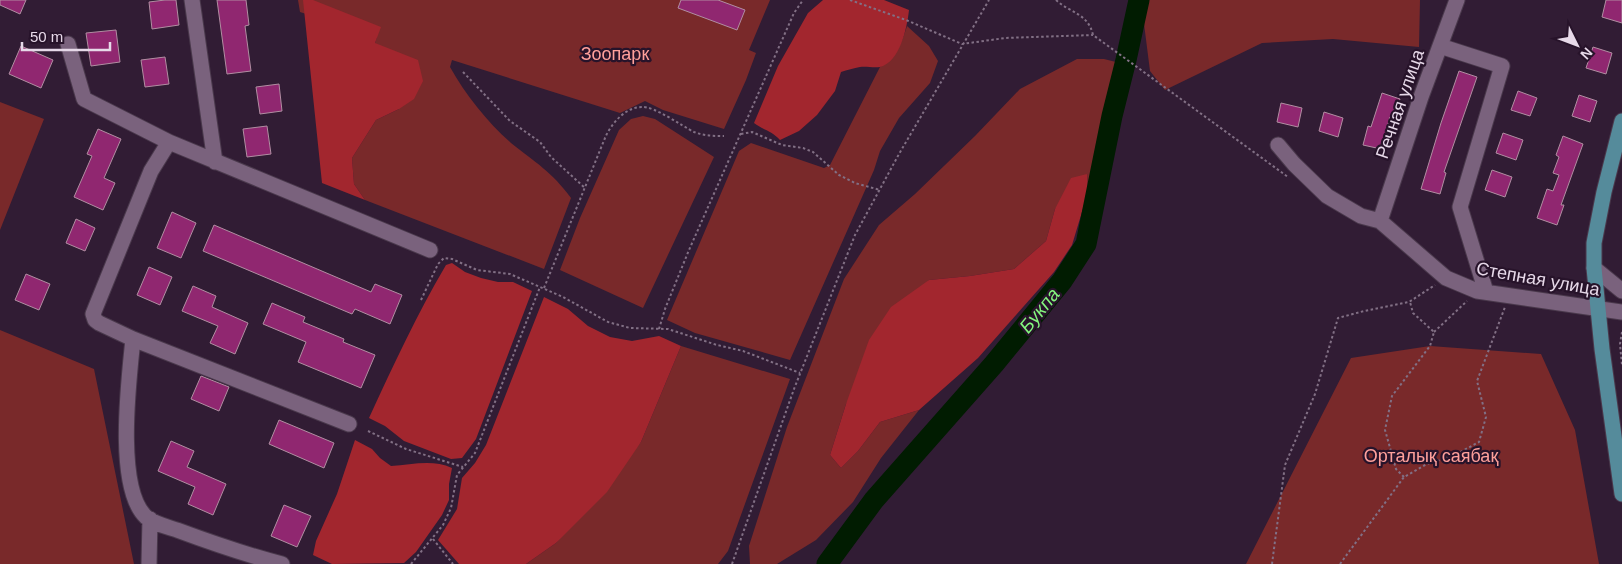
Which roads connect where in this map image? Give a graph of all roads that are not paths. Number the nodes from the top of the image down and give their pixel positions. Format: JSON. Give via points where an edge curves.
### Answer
{"nodes":[{"id":1,"x":192,"y":0,"type":"edge"},
{"id":2,"x":1457,"y":0,"type":"edge"},
{"id":3,"x":68,"y":44,"type":"dead end"},
{"id":4,"x":1440,"y":46,"type":"junction"},
{"id":5,"x":1622,"y":121,"type":"edge"},
{"id":6,"x":169,"y":142,"type":"junction"},
{"id":7,"x":1278,"y":145,"type":"dead end"},
{"id":8,"x":215,"y":162,"type":"junction"},
{"id":9,"x":1380,"y":222,"type":"junction"},
{"id":10,"x":430,"y":250,"type":"dead end"},
{"id":11,"x":1594,"y":268,"type":"junction"},
{"id":12,"x":1622,"y":290,"type":"edge"},
{"id":13,"x":1481,"y":292,"type":"junction"},
{"id":14,"x":1598,"y":309,"type":"junction"},
{"id":15,"x":1622,"y":312,"type":"edge"},
{"id":16,"x":133,"y":339,"type":"junction"},
{"id":17,"x":349,"y":424,"type":"dead end"},
{"id":18,"x":1622,"y":494,"type":"edge"},
{"id":19,"x":150,"y":519,"type":"junction"},
{"id":20,"x":149,"y":564,"type":"edge"},
{"id":21,"x":282,"y":564,"type":"edge"}],
"edges":[{"from":1,"to":8,"type":"street"},
{"from":2,"to":4,"type":"street","name":"Речная улица"},
{"from":3,"to":6,"type":"street","via":[[84,99]]},
{"from":4,"to":9,"type":"street","name":"Речная улица"},
{"from":4,"to":13,"type":"street","via":[[1502,66],[1460,207]]},
{"from":5,"to":11,"type":"main road","via":[[1597,226]]},
{"from":6,"to":8,"type":"street"},
{"from":6,"to":16,"type":"street","via":[[151,171],[93,314],[99,323]]},
{"from":7,"to":9,"type":"street","via":[[1326,196],[1361,216]]},
{"from":8,"to":10,"type":"street"},
{"from":9,"to":13,"type":"street","name":"Степная улица","via":[[1446,278]]},
{"from":11,"to":12,"type":"street"},
{"from":11,"to":14,"type":"main road"},
{"from":13,"to":14,"type":"street","name":"Степная улица"},
{"from":14,"to":15,"type":"street","name":"Степная улица"},
{"from":14,"to":18,"type":"main road"},
{"from":16,"to":17,"type":"street"},
{"from":16,"to":19,"type":"street","via":[[126,408],[127,449],[133,495],[138,508]]},
{"from":19,"to":20,"type":"street"},
{"from":19,"to":21,"type":"street","via":[[217,545]]}]}
